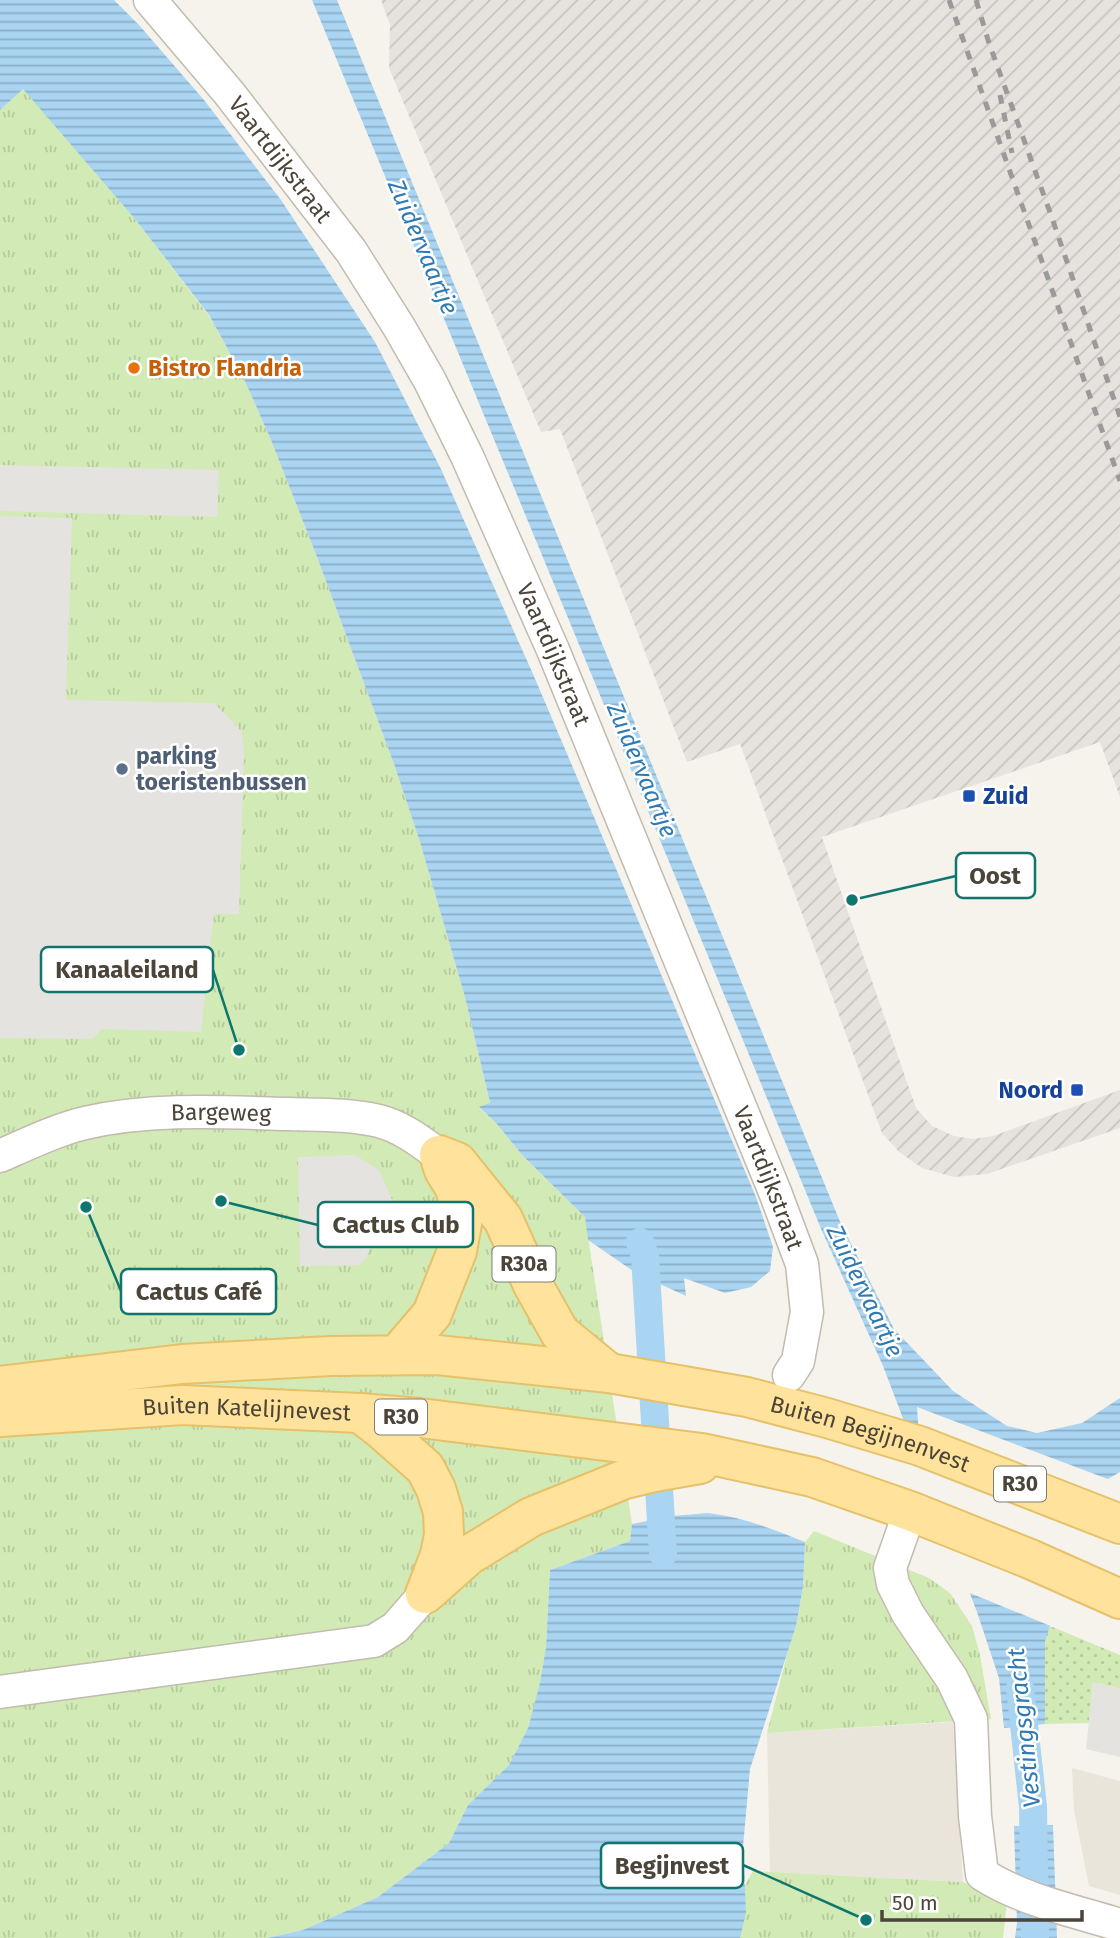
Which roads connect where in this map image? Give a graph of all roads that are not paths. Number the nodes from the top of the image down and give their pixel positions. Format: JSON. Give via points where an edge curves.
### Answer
{"nodes":[{"id":1,"x":150,"y":0,"type":"edge"},
{"id":2,"x":439,"y":1155,"type":"junction"},
{"id":3,"x":0,"y":1156,"type":"edge"},
{"id":4,"x":397,"y":1355,"type":"junction"},
{"id":5,"x":609,"y":1373,"type":"junction"},
{"id":6,"x":789,"y":1375,"type":"dead end"},
{"id":7,"x":0,"y":1386,"type":"edge"},
{"id":8,"x":695,"y":1387,"type":"joint"},
{"id":9,"x":360,"y":1413,"type":"junction"},
{"id":10,"x":0,"y":1416,"type":"edge"},
{"id":11,"x":714,"y":1459,"type":"junction"},
{"id":12,"x":1120,"y":1524,"type":"edge"},
{"id":13,"x":911,"y":1525,"type":"junction"},
{"id":14,"x":425,"y":1594,"type":"junction"},
{"id":15,"x":1113,"y":1596,"type":"edge"},
{"id":16,"x":0,"y":1692,"type":"edge"},
{"id":17,"x":1120,"y":1925,"type":"edge"}],
"edges":[{"from":1,"to":6,"type":"street","name":"Vaartdijkstraat","via":[[229,93],[351,251],[430,381],[467,456],[553,650],[802,1264],[807,1312],[798,1361]]},
{"from":2,"to":3,"type":"street","name":"Bargeweg","number":"R30a","via":[[411,1134],[351,1116],[199,1112],[102,1119],[64,1129]]},
{"from":2,"to":4,"type":"main road","number":"R30a","via":[[463,1218],[457,1251],[432,1314]]},
{"from":2,"to":5,"type":"main road","number":"R30a","via":[[457,1162],[503,1219],[561,1333]]},
{"from":4,"to":5,"type":"main road","name":"Buiten Katelijnevest","number":"R30"},
{"from":4,"to":7,"type":"main road","name":"Buiten Katelijnevest","number":"R30","via":[[182,1364]]},
{"from":5,"to":8,"type":"main road","name":"Buiten Katelijnevest","number":"R30"},
{"from":8,"to":12,"type":"main road","name":"Buiten Begijnenvest","number":"R30","via":[[747,1397],[920,1446]]},
{"from":9,"to":10,"type":"main road","name":"Buiten Katelijnevest","number":"R30","via":[[182,1405]]},
{"from":9,"to":11,"type":"main road","name":"Buiten Katelijnevest","number":"R30","via":[[619,1441]]},
{"from":9,"to":14,"type":"main road","via":[[425,1468],[436,1489],[444,1535]]},
{"from":11,"to":13,"type":"main road","number":"R30","via":[[812,1476]]},
{"from":11,"to":14,"type":"main road","via":[[625,1479],[531,1517],[469,1555]]},
{"from":13,"to":15,"type":"main road","number":"R30","via":[[1030,1559]]},
{"from":13,"to":17,"type":"street","via":[[890,1568],[908,1614],[953,1679],[971,1719],[982,1874],[1000,1886]]},
{"from":14,"to":16,"type":"street","via":[[395,1628],[373,1641]]}]}
